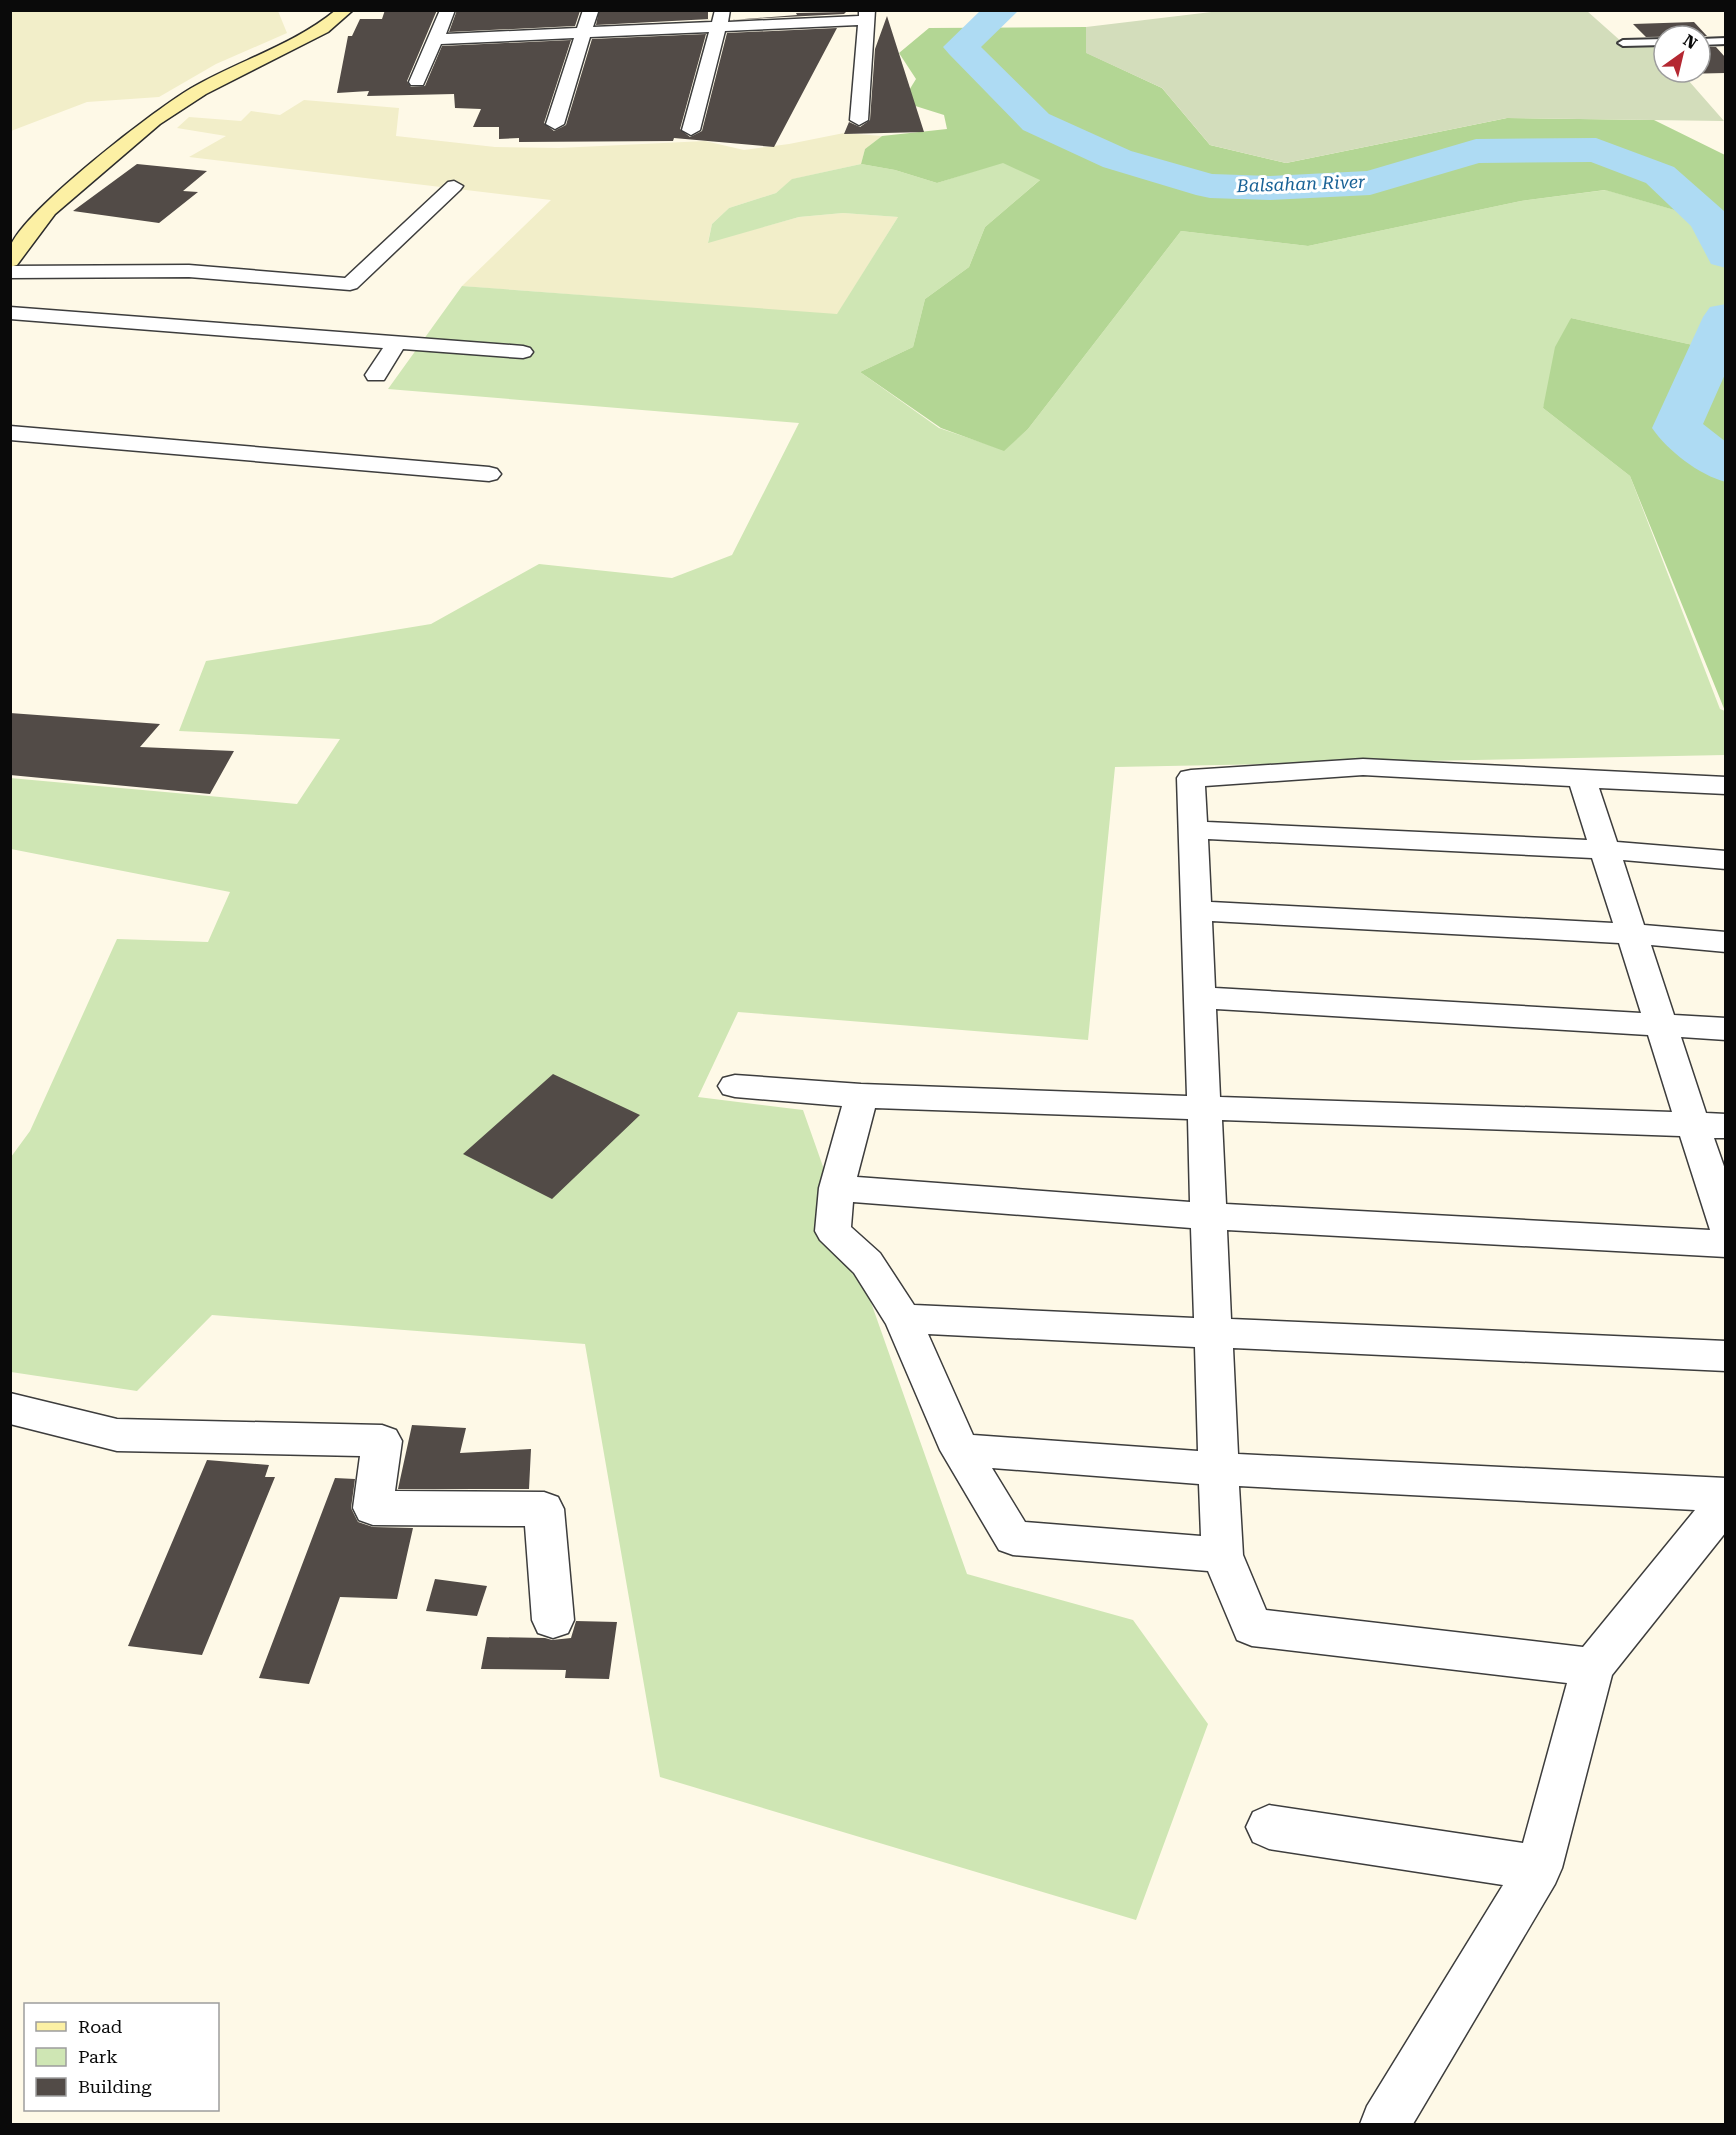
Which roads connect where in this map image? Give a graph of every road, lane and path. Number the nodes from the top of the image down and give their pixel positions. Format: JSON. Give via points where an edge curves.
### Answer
{"nodes":[{"id":1,"x":346,"y":10,"type":"edge"},
{"id":2,"x":448,"y":10,"type":"edge"},
{"id":3,"x":591,"y":10,"type":"edge"},
{"id":4,"x":868,"y":15,"type":"edge"},
{"id":5,"x":721,"y":19,"type":"edge"},
{"id":6,"x":584,"y":33,"type":"junction"},
{"id":7,"x":437,"y":39,"type":"junction"},
{"id":8,"x":1652,"y":42,"type":"edge"},
{"id":9,"x":1623,"y":43,"type":"dead end"},
{"id":10,"x":417,"y":82,"type":"dead end"},
{"id":11,"x":858,"y":120,"type":"dead end"},
{"id":12,"x":555,"y":124,"type":"dead end"},
{"id":13,"x":691,"y":130,"type":"dead end"},
{"id":14,"x":454,"y":186,"type":"dead end"},
{"id":15,"x":10,"y":261,"type":"edge"},
{"id":16,"x":10,"y":272,"type":"edge"},
{"id":17,"x":10,"y":313,"type":"edge"},
{"id":18,"x":397,"y":342,"type":"junction"},
{"id":19,"x":523,"y":352,"type":"dead end"},
{"id":20,"x":376,"y":375,"type":"dead end"},
{"id":21,"x":10,"y":433,"type":"edge"},
{"id":22,"x":489,"y":474,"type":"dead end"},
{"id":23,"x":1582,"y":780,"type":"junction"},
{"id":24,"x":1725,"y":786,"type":"edge"},
{"id":25,"x":1193,"y":830,"type":"junction"},
{"id":26,"x":1605,"y":850,"type":"junction"},
{"id":27,"x":1725,"y":860,"type":"edge"},
{"id":28,"x":1196,"y":911,"type":"junction"},
{"id":29,"x":1632,"y":934,"type":"junction"},
{"id":30,"x":1725,"y":942,"type":"edge"},
{"id":31,"x":1199,"y":998,"type":"junction"},
{"id":32,"x":1660,"y":1024,"type":"junction"},
{"id":33,"x":1725,"y":1029,"type":"edge"},
{"id":34,"x":735,"y":1086,"type":"dead end"},
{"id":35,"x":861,"y":1096,"type":"junction"},
{"id":36,"x":1204,"y":1107,"type":"junction"},
{"id":37,"x":1692,"y":1124,"type":"junction"},
{"id":38,"x":1725,"y":1126,"type":"edge"},
{"id":39,"x":837,"y":1188,"type":"junction"},
{"id":40,"x":1209,"y":1216,"type":"junction"},
{"id":41,"x":1725,"y":1227,"type":"edge"},
{"id":42,"x":1725,"y":1244,"type":"edge"},
{"id":43,"x":903,"y":1320,"type":"junction"},
{"id":44,"x":1214,"y":1333,"type":"junction"},
{"id":45,"x":1725,"y":1356,"type":"edge"},
{"id":46,"x":10,"y":1408,"type":"edge"},
{"id":47,"x":960,"y":1450,"type":"junction"},
{"id":48,"x":1219,"y":1469,"type":"junction"},
{"id":49,"x":1725,"y":1495,"type":"edge"},
{"id":50,"x":1725,"y":1501,"type":"edge"},
{"id":51,"x":1222,"y":1555,"type":"junction"},
{"id":52,"x":554,"y":1620,"type":"dead end"},
{"id":53,"x":1593,"y":1667,"type":"junction"},
{"id":54,"x":1269,"y":1827,"type":"dead end"},
{"id":55,"x":1539,"y":1868,"type":"junction"},
{"id":56,"x":1385,"y":2124,"type":"edge"}],
"edges":[{"from":1,"to":15,"type":"street","via":[[323,29],[200,90],[154,120],[48,210]]},
{"from":2,"to":7,"type":"street"},
{"from":3,"to":6,"type":"street"},
{"from":4,"to":5,"type":"street"},
{"from":4,"to":11,"type":"street"},
{"from":5,"to":6,"type":"street"},
{"from":5,"to":13,"type":"street"},
{"from":6,"to":7,"type":"street"},
{"from":6,"to":12,"type":"street"},
{"from":7,"to":10,"type":"street"},
{"from":8,"to":9,"type":"lane"},
{"from":14,"to":16,"type":"street","via":[[350,284],[189,271]]},
{"from":17,"to":18,"type":"street"},
{"from":18,"to":19,"type":"street"},
{"from":18,"to":20,"type":"street"},
{"from":21,"to":22,"type":"street"},
{"from":23,"to":24,"type":"street"},
{"from":23,"to":25,"type":"street","via":[[1363,767],[1191,778]]},
{"from":23,"to":26,"type":"street"},
{"from":25,"to":26,"type":"street"},
{"from":25,"to":28,"type":"street"},
{"from":26,"to":27,"type":"street"},
{"from":26,"to":29,"type":"street"},
{"from":28,"to":29,"type":"street"},
{"from":28,"to":31,"type":"street"},
{"from":29,"to":30,"type":"street"},
{"from":29,"to":32,"type":"street"},
{"from":31,"to":32,"type":"street"},
{"from":31,"to":36,"type":"street"},
{"from":32,"to":33,"type":"street"},
{"from":32,"to":37,"type":"street"},
{"from":34,"to":35,"type":"street"},
{"from":35,"to":36,"type":"street"},
{"from":35,"to":39,"type":"street"},
{"from":36,"to":37,"type":"street"},
{"from":36,"to":40,"type":"street"},
{"from":37,"to":38,"type":"street"},
{"from":37,"to":41,"type":"street"},
{"from":39,"to":40,"type":"street"},
{"from":39,"to":43,"type":"street","via":[[834,1231],[867,1263]]},
{"from":40,"to":42,"type":"street"},
{"from":40,"to":44,"type":"street"},
{"from":43,"to":44,"type":"street"},
{"from":43,"to":47,"type":"street"},
{"from":44,"to":45,"type":"street"},
{"from":44,"to":48,"type":"street"},
{"from":46,"to":52,"type":"street","via":[[117,1435],[382,1441],[374,1508],[544,1509]]},
{"from":47,"to":48,"type":"street"},
{"from":47,"to":51,"type":"street","via":[[1013,1538]]},
{"from":48,"to":49,"type":"street"},
{"from":48,"to":51,"type":"street"},
{"from":50,"to":53,"type":"street"},
{"from":51,"to":53,"type":"street","via":[[1252,1627]]},
{"from":53,"to":55,"type":"street"},
{"from":54,"to":55,"type":"street"},
{"from":55,"to":56,"type":"street"}]}
